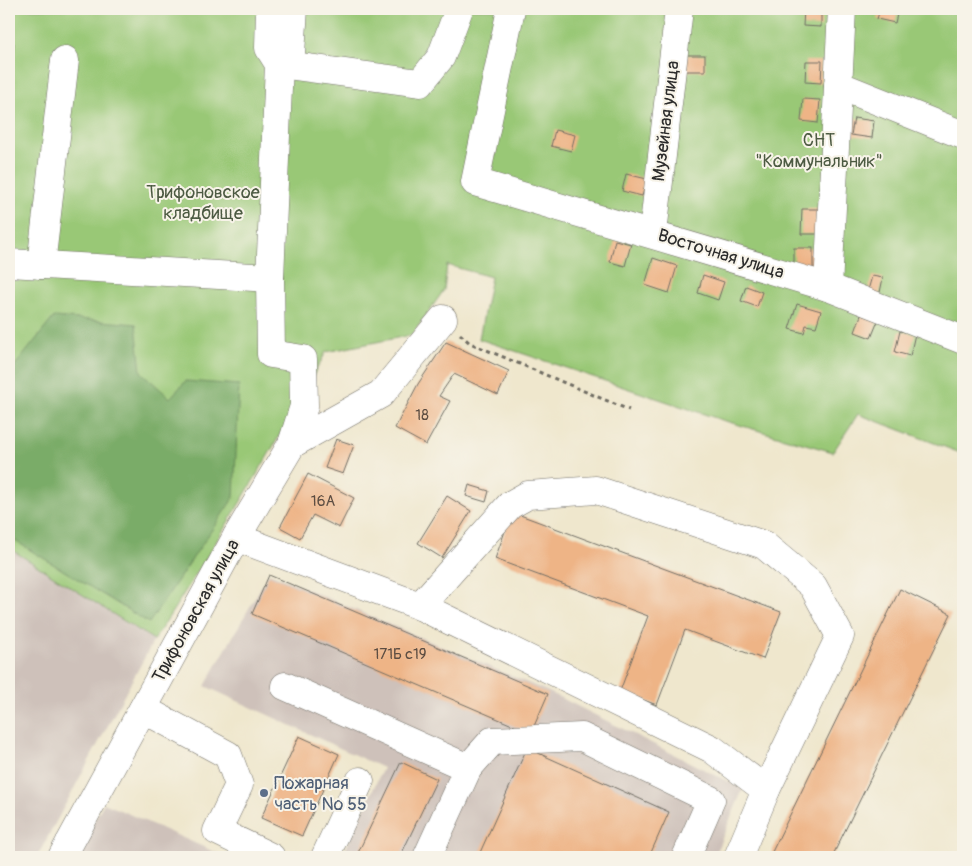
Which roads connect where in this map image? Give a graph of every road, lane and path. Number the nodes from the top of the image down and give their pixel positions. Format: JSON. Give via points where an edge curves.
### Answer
{"nodes":[{"id":1,"x":270,"y":9,"type":"edge"},
{"id":2,"x":294,"y":9,"type":"edge"},
{"id":3,"x":459,"y":9,"type":"edge"},
{"id":4,"x":511,"y":9,"type":"edge"},
{"id":5,"x":679,"y":9,"type":"edge"},
{"id":6,"x":842,"y":9,"type":"edge"},
{"id":7,"x":65,"y":60,"type":"dead end"},
{"id":8,"x":278,"y":64,"type":"junction"},
{"id":9,"x":838,"y":85,"type":"junction"},
{"id":10,"x":963,"y":135,"type":"edge"},
{"id":11,"x":653,"y":233,"type":"junction"},
{"id":12,"x":9,"y":263,"type":"edge"},
{"id":13,"x":42,"y":265,"type":"junction"},
{"id":14,"x":270,"y":278,"type":"junction"},
{"id":15,"x":828,"y":287,"type":"junction"},
{"id":16,"x":442,"y":319,"type":"joint"},
{"id":17,"x":963,"y":340,"type":"edge"},
{"id":18,"x":630,"y":410,"type":"dead end"},
{"id":19,"x":292,"y":444,"type":"junction"},
{"id":20,"x":237,"y":536,"type":"junction"},
{"id":21,"x":420,"y":606,"type":"junction"},
{"id":22,"x":285,"y":686,"type":"dead end"},
{"id":23,"x":143,"y":709,"type":"junction"},
{"id":24,"x":468,"y":768,"type":"junction"},
{"id":25,"x":360,"y":780,"type":"dead end"},
{"id":26,"x":766,"y":790,"type":"junction"},
{"id":27,"x":72,"y":854,"type":"edge"},
{"id":28,"x":270,"y":857,"type":"edge"},
{"id":29,"x":325,"y":857,"type":"edge"},
{"id":30,"x":426,"y":857,"type":"edge"},
{"id":31,"x":686,"y":857,"type":"edge"},
{"id":32,"x":738,"y":857,"type":"edge"}],
"edges":[{"from":1,"to":8,"type":"street","via":[[269,48]]},
{"from":2,"to":8,"type":"street","via":[[291,53]]},
{"from":3,"to":8,"type":"street","via":[[441,57],[420,83]]},
{"from":4,"to":11,"type":"street","name":"Восточная улица","via":[[475,182]]},
{"from":5,"to":11,"type":"street","name":"Музейная улица"},
{"from":6,"to":9,"type":"street"},
{"from":7,"to":13,"type":"street"},
{"from":8,"to":14,"type":"street"},
{"from":9,"to":10,"type":"street"},
{"from":9,"to":15,"type":"street"},
{"from":11,"to":15,"type":"street","name":"Восточная улица"},
{"from":12,"to":13,"type":"street"},
{"from":13,"to":14,"type":"street"},
{"from":14,"to":19,"type":"street","name":"Трифоновская улица","via":[[271,354],[303,359],[304,406]]},
{"from":15,"to":17,"type":"street","name":"Восточная улица"},
{"from":16,"to":18,"type":"path","via":[[470,343]]},
{"from":16,"to":19,"type":"street","via":[[381,394]]},
{"from":19,"to":20,"type":"street","name":"Трифоновская улица"},
{"from":20,"to":21,"type":"street","via":[[250,544]]},
{"from":20,"to":23,"type":"street","name":"Трифоновская улица"},
{"from":21,"to":26,"type":"street","via":[[712,750]]},
{"from":21,"to":26,"type":"street","via":[[510,505],[528,495],[596,490],[764,545],[813,586],[840,636]]},
{"from":22,"to":24,"type":"street"},
{"from":23,"to":27,"type":"street","name":"Трифоновская улица"},
{"from":23,"to":28,"type":"street","via":[[228,754],[239,786],[217,831]]},
{"from":24,"to":30,"type":"street"},
{"from":24,"to":31,"type":"street","via":[[492,741],[582,737],[712,800]]},
{"from":25,"to":29,"type":"street"},
{"from":26,"to":32,"type":"street"}]}
